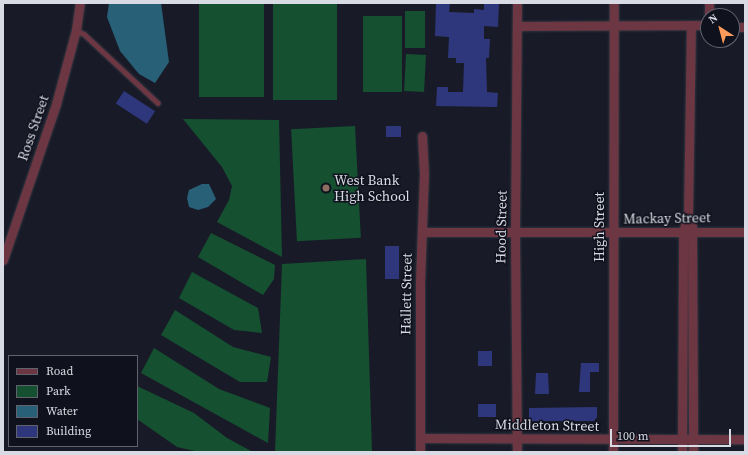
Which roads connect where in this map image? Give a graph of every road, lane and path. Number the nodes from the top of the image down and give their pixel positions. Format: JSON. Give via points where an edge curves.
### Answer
{"nodes":[{"id":1,"x":80,"y":3,"type":"edge"},
{"id":2,"x":517,"y":3,"type":"edge"},
{"id":3,"x":614,"y":3,"type":"edge"},
{"id":4,"x":614,"y":25,"type":"junction"},
{"id":5,"x":517,"y":26,"type":"junction"},
{"id":6,"x":700,"y":26,"type":"edge"},
{"id":7,"x":691,"y":27,"type":"junction"},
{"id":8,"x":76,"y":30,"type":"junction"},
{"id":9,"x":158,"y":103,"type":"dead end"},
{"id":10,"x":422,"y":136,"type":"dead end"},
{"id":11,"x":688,"y":215,"type":"junction"},
{"id":12,"x":694,"y":231,"type":"junction"},
{"id":13,"x":422,"y":232,"type":"junction"},
{"id":14,"x":514,"y":232,"type":"junction"},
{"id":15,"x":683,"y":232,"type":"junction"},
{"id":16,"x":745,"y":232,"type":"edge"},
{"id":17,"x":614,"y":233,"type":"junction"},
{"id":18,"x":3,"y":260,"type":"edge"},
{"id":19,"x":420,"y":438,"type":"junction"},
{"id":20,"x":518,"y":438,"type":"junction"},
{"id":21,"x":682,"y":438,"type":"junction"},
{"id":22,"x":693,"y":438,"type":"junction"},
{"id":23,"x":745,"y":439,"type":"edge"},
{"id":24,"x":613,"y":440,"type":"junction"},
{"id":25,"x":420,"y":452,"type":"edge"},
{"id":26,"x":517,"y":452,"type":"edge"},
{"id":27,"x":613,"y":452,"type":"edge"},
{"id":28,"x":682,"y":452,"type":"edge"},
{"id":29,"x":693,"y":452,"type":"edge"}],
"edges":[{"from":1,"to":8,"type":"street","name":"Ross Street"},
{"from":2,"to":5,"type":"street","name":"Hood Street"},
{"from":3,"to":4,"type":"street","name":"High Street"},
{"from":4,"to":5,"type":"street"},
{"from":4,"to":7,"type":"street"},
{"from":4,"to":17,"type":"street","name":"High Street"},
{"from":5,"to":14,"type":"street","name":"Hood Street"},
{"from":6,"to":7,"type":"street"},
{"from":7,"to":11,"type":"street"},
{"from":8,"to":9,"type":"lane","via":[[84,34]]},
{"from":8,"to":18,"type":"street","name":"Ross Street","via":[[56,104]]},
{"from":10,"to":13,"type":"street","name":"Hallett Street"},
{"from":11,"to":12,"type":"street"},
{"from":11,"to":15,"type":"street"},
{"from":12,"to":15,"type":"street","name":"Mackay Street"},
{"from":12,"to":16,"type":"street","name":"Mackay Street"},
{"from":12,"to":22,"type":"street"},
{"from":13,"to":14,"type":"street","name":"Mackay Street"},
{"from":13,"to":19,"type":"street","name":"Hallett Street"},
{"from":14,"to":17,"type":"street","name":"Mackay Street"},
{"from":14,"to":20,"type":"street","name":"Hood Street"},
{"from":15,"to":17,"type":"street","name":"Mackay Street"},
{"from":15,"to":21,"type":"street"},
{"from":17,"to":24,"type":"street","name":"High Street"},
{"from":19,"to":20,"type":"street","name":"Middleton Street"},
{"from":19,"to":25,"type":"street","name":"Hallett Street"},
{"from":20,"to":24,"type":"street","name":"Middleton Street"},
{"from":20,"to":26,"type":"street","name":"Hood Street"},
{"from":21,"to":22,"type":"street","name":"Middleton Street"},
{"from":21,"to":24,"type":"street","name":"Middleton Street"},
{"from":21,"to":28,"type":"street"},
{"from":22,"to":23,"type":"street","name":"Middleton Street"},
{"from":22,"to":29,"type":"street"},
{"from":24,"to":27,"type":"street","name":"High Street"}]}
